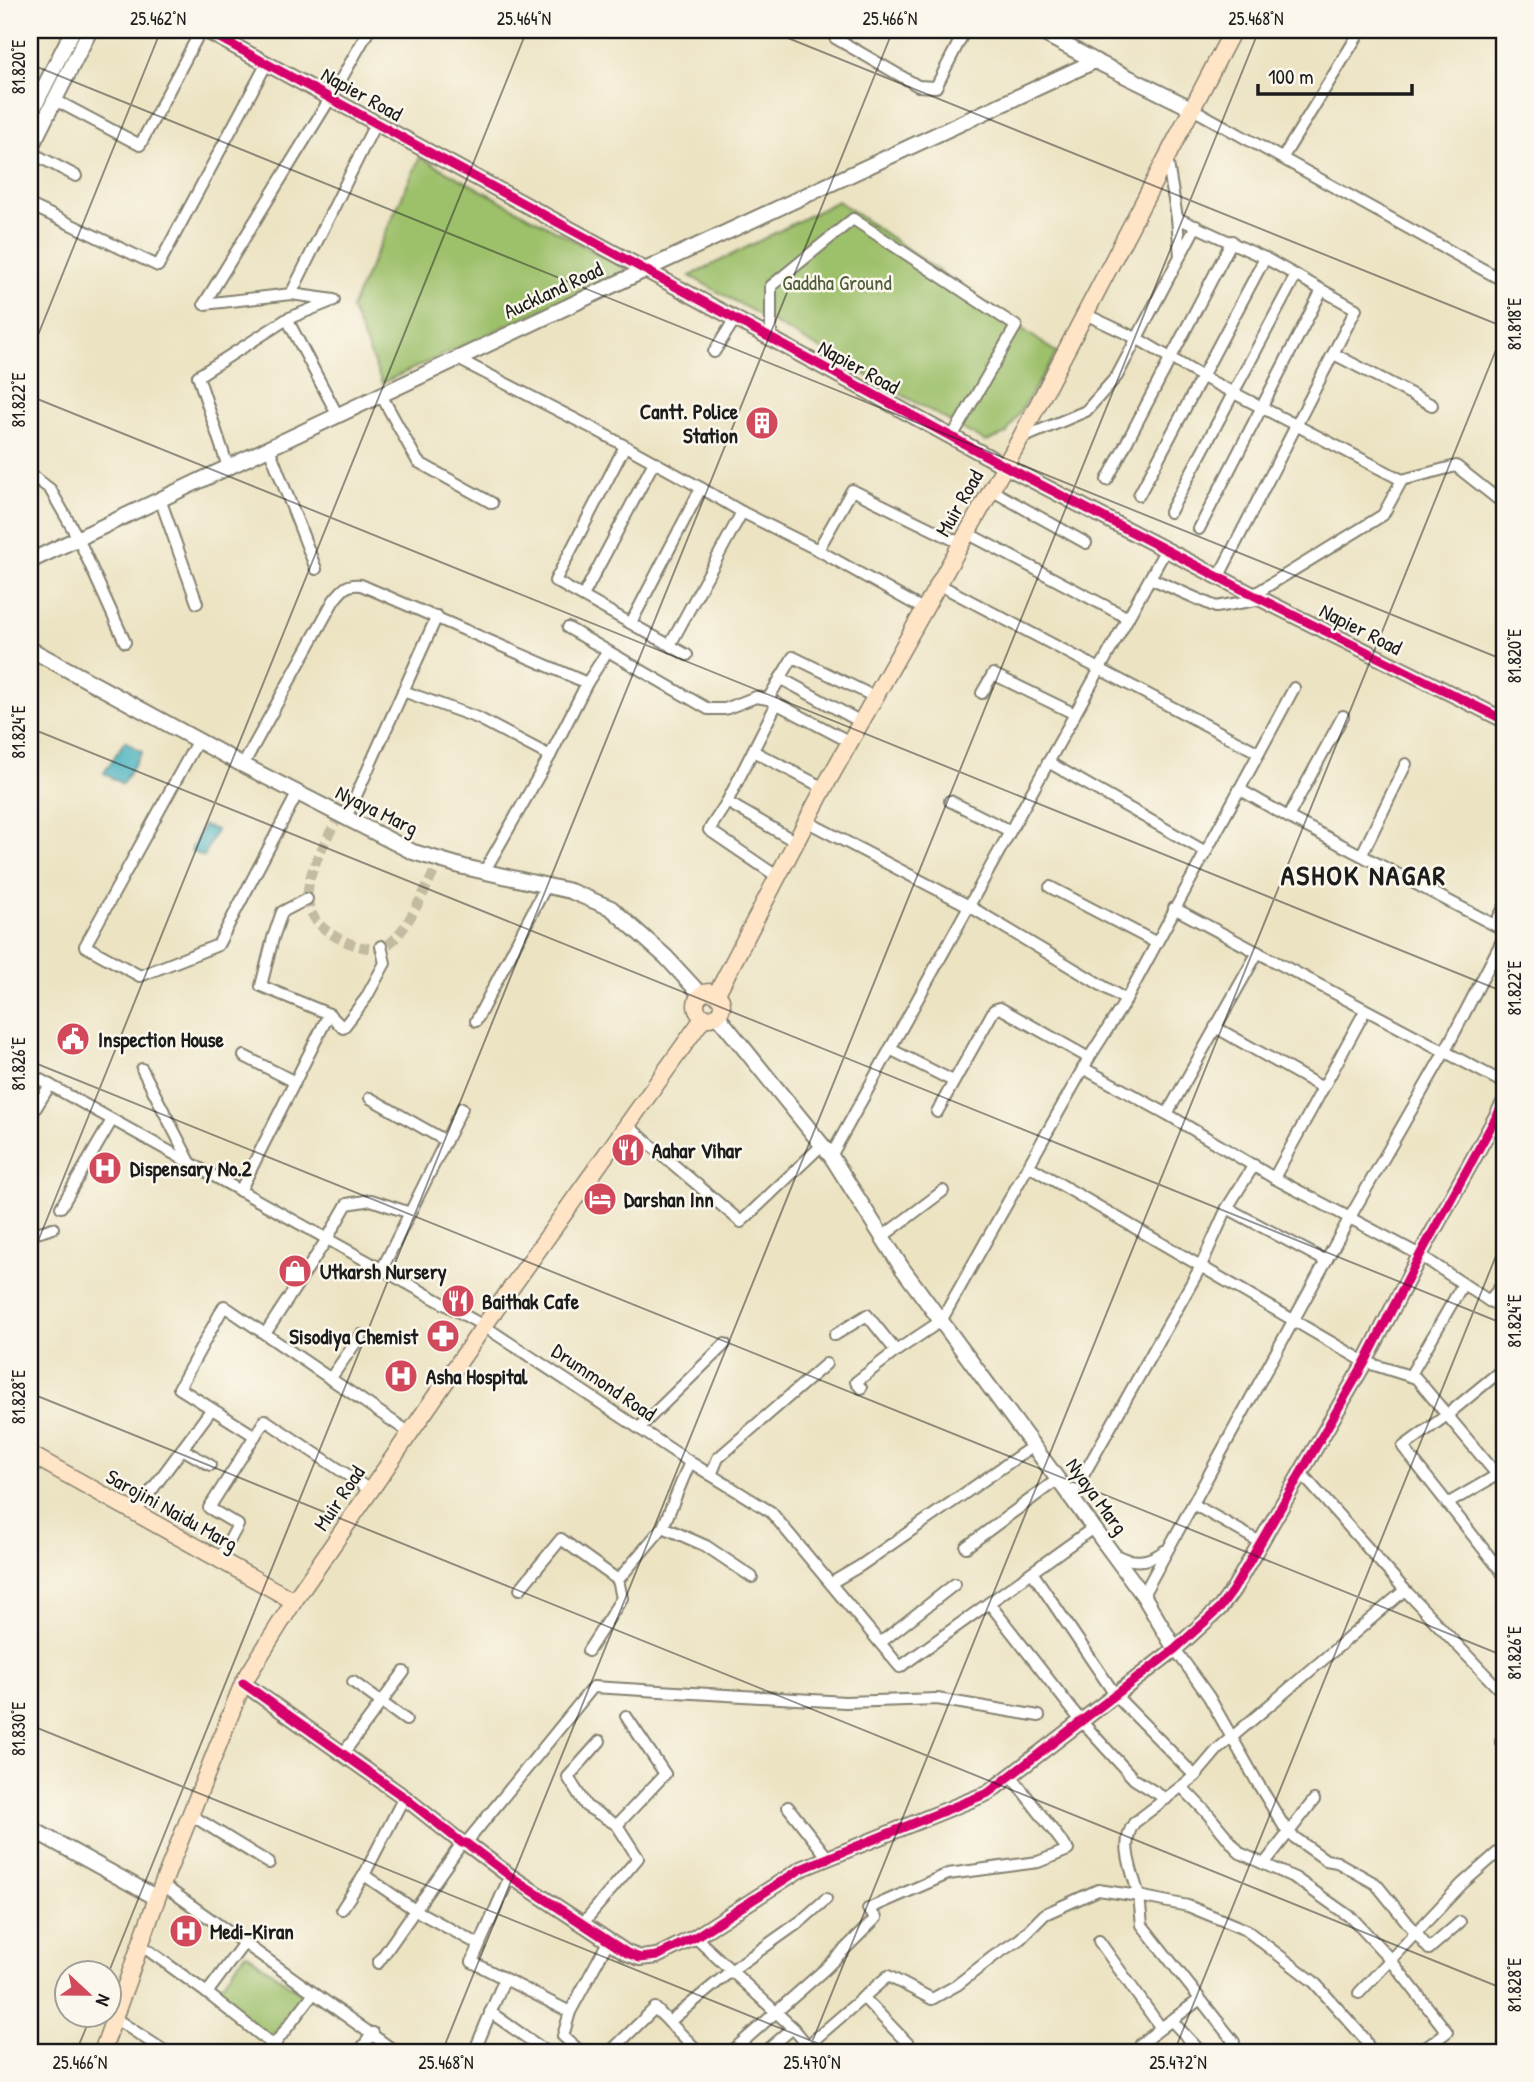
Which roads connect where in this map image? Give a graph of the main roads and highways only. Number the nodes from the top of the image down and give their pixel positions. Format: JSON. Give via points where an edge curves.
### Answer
{"nodes":[{"id":1,"x":1233,"y":30,"type":"edge"},
{"id":2,"x":708,"y":995,"type":"junction"},
{"id":3,"x":711,"y":1016,"type":"junction"},
{"id":4,"x":32,"y":1460,"type":"edge"},
{"id":5,"x":294,"y":1601,"type":"junction"},
{"id":6,"x":102,"y":2052,"type":"edge"}],
"edges":[{"from":1,"to":2,"type":"main road","name":"Muir Road","via":[[1020,439]]},
{"from":2,"to":3,"type":"main road","via":[[721,1007]]},
{"from":2,"to":3,"type":"main road","via":[[696,1007],[700,1014]]},
{"from":3,"to":5,"type":"main road","name":"Muir Road","via":[[626,1124]]},
{"from":4,"to":5,"type":"main road","name":"Sarojini Naidu Marg"},
{"from":5,"to":6,"type":"main road","name":"Muir Road","via":[[243,1684]]}]}
